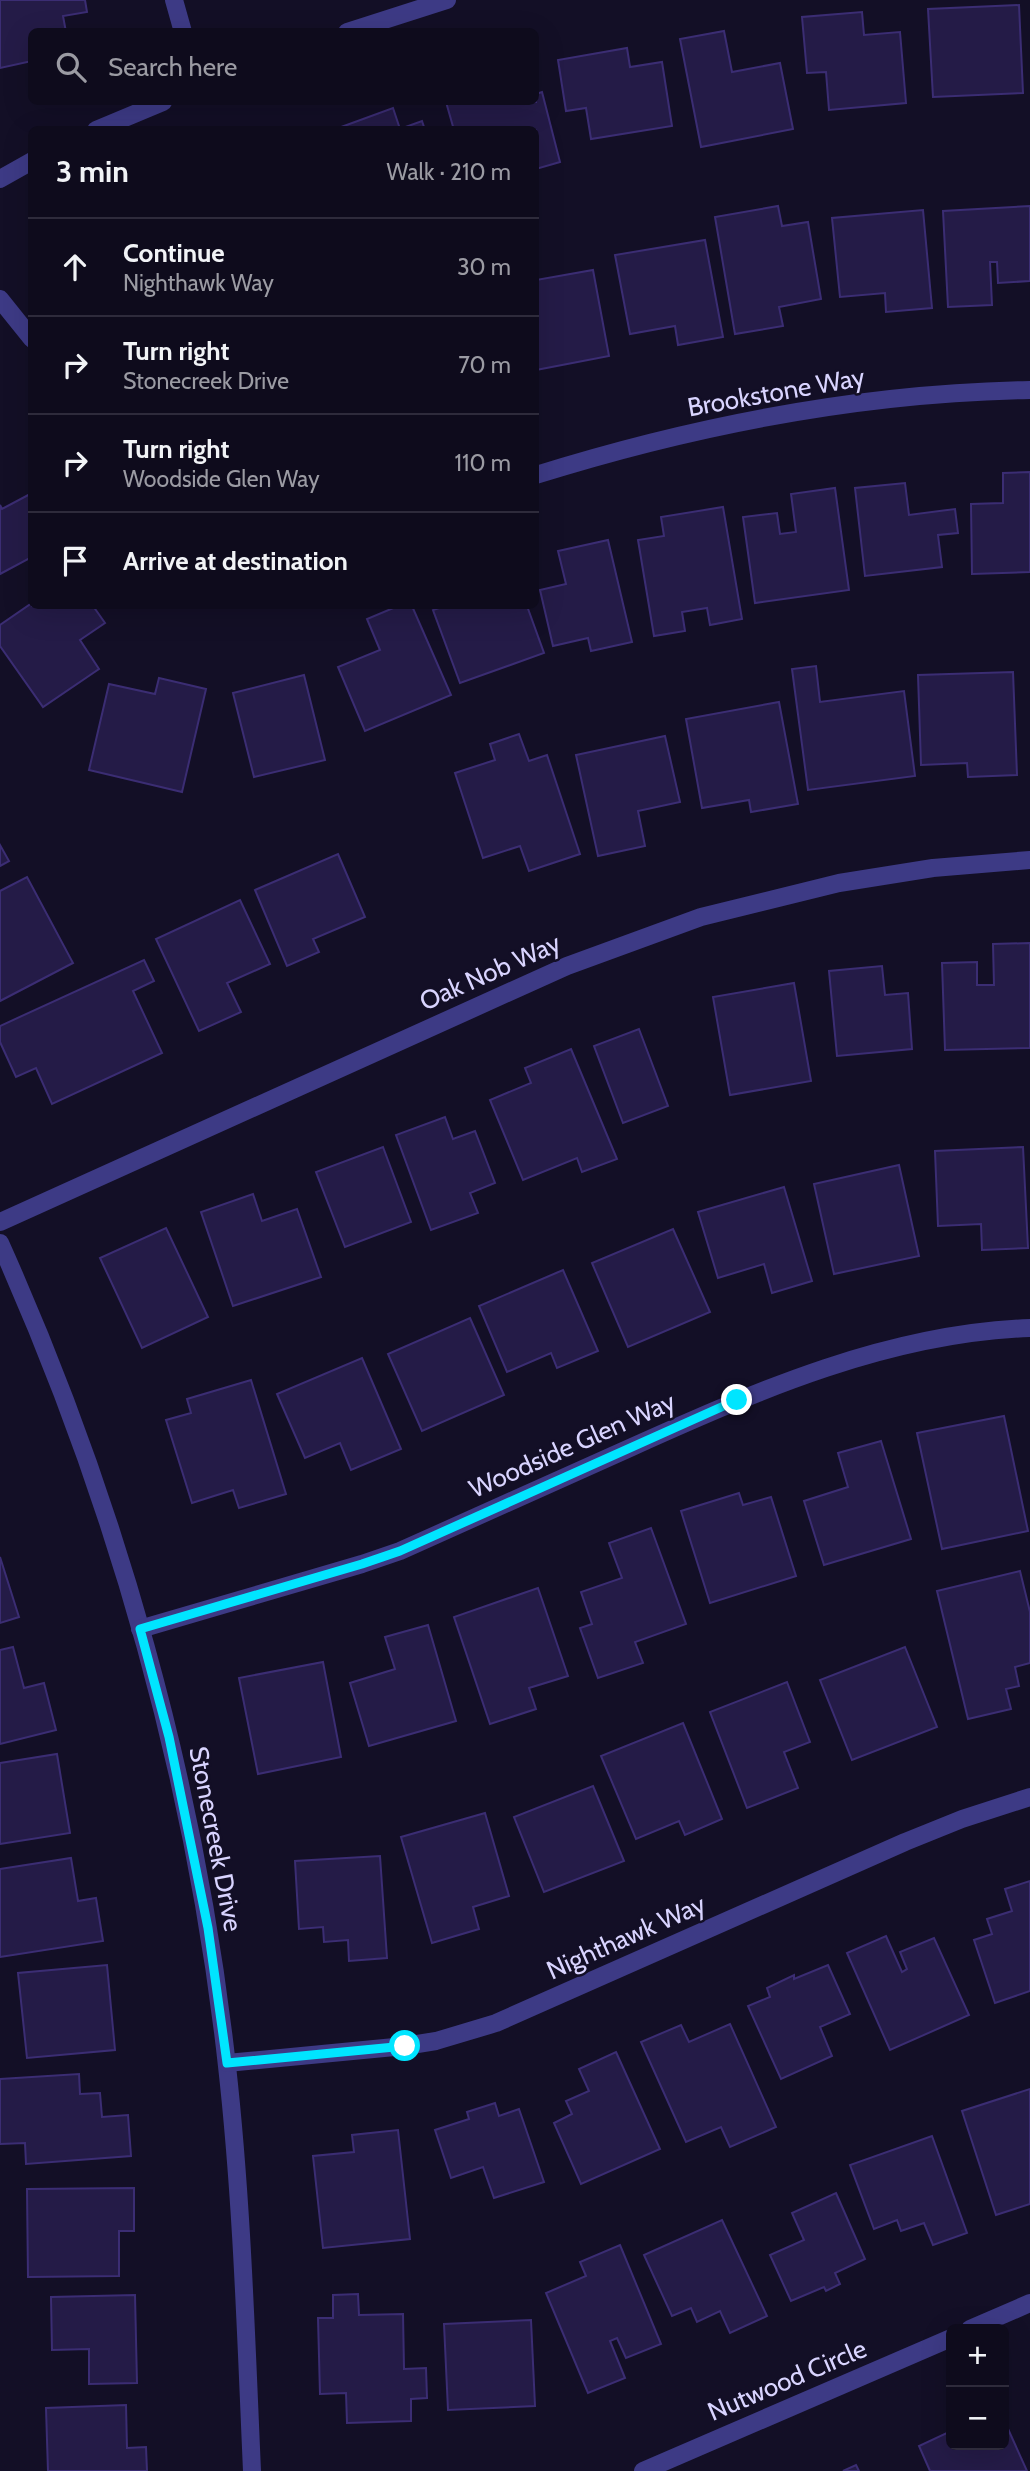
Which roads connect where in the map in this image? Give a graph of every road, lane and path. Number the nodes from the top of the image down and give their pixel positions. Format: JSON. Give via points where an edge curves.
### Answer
{"nodes":[{"id":1,"x":174,"y":0,"type":"edge"},
{"id":2,"x":447,"y":0,"type":"edge"},
{"id":3,"x":182,"y":28,"type":"edge"},
{"id":4,"x":360,"y":28,"type":"edge"},
{"id":5,"x":156,"y":105,"type":"edge"},
{"id":6,"x":106,"y":126,"type":"edge"},
{"id":7,"x":28,"y":163,"type":"edge"},
{"id":8,"x":0,"y":179,"type":"edge"},
{"id":9,"x":0,"y":299,"type":"edge"},
{"id":10,"x":28,"y":334,"type":"edge"},
{"id":11,"x":1030,"y":390,"type":"edge"},
{"id":12,"x":539,"y":474,"type":"edge"},
{"id":13,"x":1030,"y":860,"type":"edge"},
{"id":14,"x":0,"y":1222,"type":"edge"},
{"id":15,"x":0,"y":1243,"type":"edge"},
{"id":16,"x":1030,"y":1328,"type":"edge"},
{"id":17,"x":140,"y":1629,"type":"junction"},
{"id":18,"x":1030,"y":1797,"type":"edge"},
{"id":19,"x":227,"y":2063,"type":"junction"},
{"id":20,"x":1030,"y":2303,"type":"edge"},
{"id":21,"x":982,"y":2324,"type":"edge"},
{"id":22,"x":946,"y":2339,"type":"edge"},
{"id":23,"x":252,"y":2471,"type":"edge"},
{"id":24,"x":643,"y":2471,"type":"edge"}],
"edges":[{"from":1,"to":3,"type":"street"},
{"from":2,"to":4,"type":"street"},
{"from":5,"to":6,"type":"street"},
{"from":7,"to":8,"type":"street"},
{"from":9,"to":10,"type":"street"},
{"from":11,"to":12,"type":"street","name":"Brookstone Way","via":[[850,403],[730,423]]},
{"from":13,"to":14,"type":"street","name":"Oak Nob Way","via":[[933,868],[839,883],[701,917],[566,966]]},
{"from":15,"to":17,"type":"street","name":"Stonecreek Drive","via":[[87,1457]]},
{"from":16,"to":17,"type":"street","name":"Woodside Glen Way","via":[[919,1342],[833,1364],[737,1400],[400,1551]]},
{"from":17,"to":19,"type":"street","name":"Stonecreek Drive","via":[[169,1737],[208,1928]]},
{"from":18,"to":19,"type":"street","name":"Nighthawk Way","via":[[905,1842],[496,2023],[405,2046]]},
{"from":19,"to":23,"type":"street","name":"Stonecreek Drive"},
{"from":20,"to":21,"type":"street"},
{"from":22,"to":24,"type":"street","name":"Nutwood Circle"}]}
